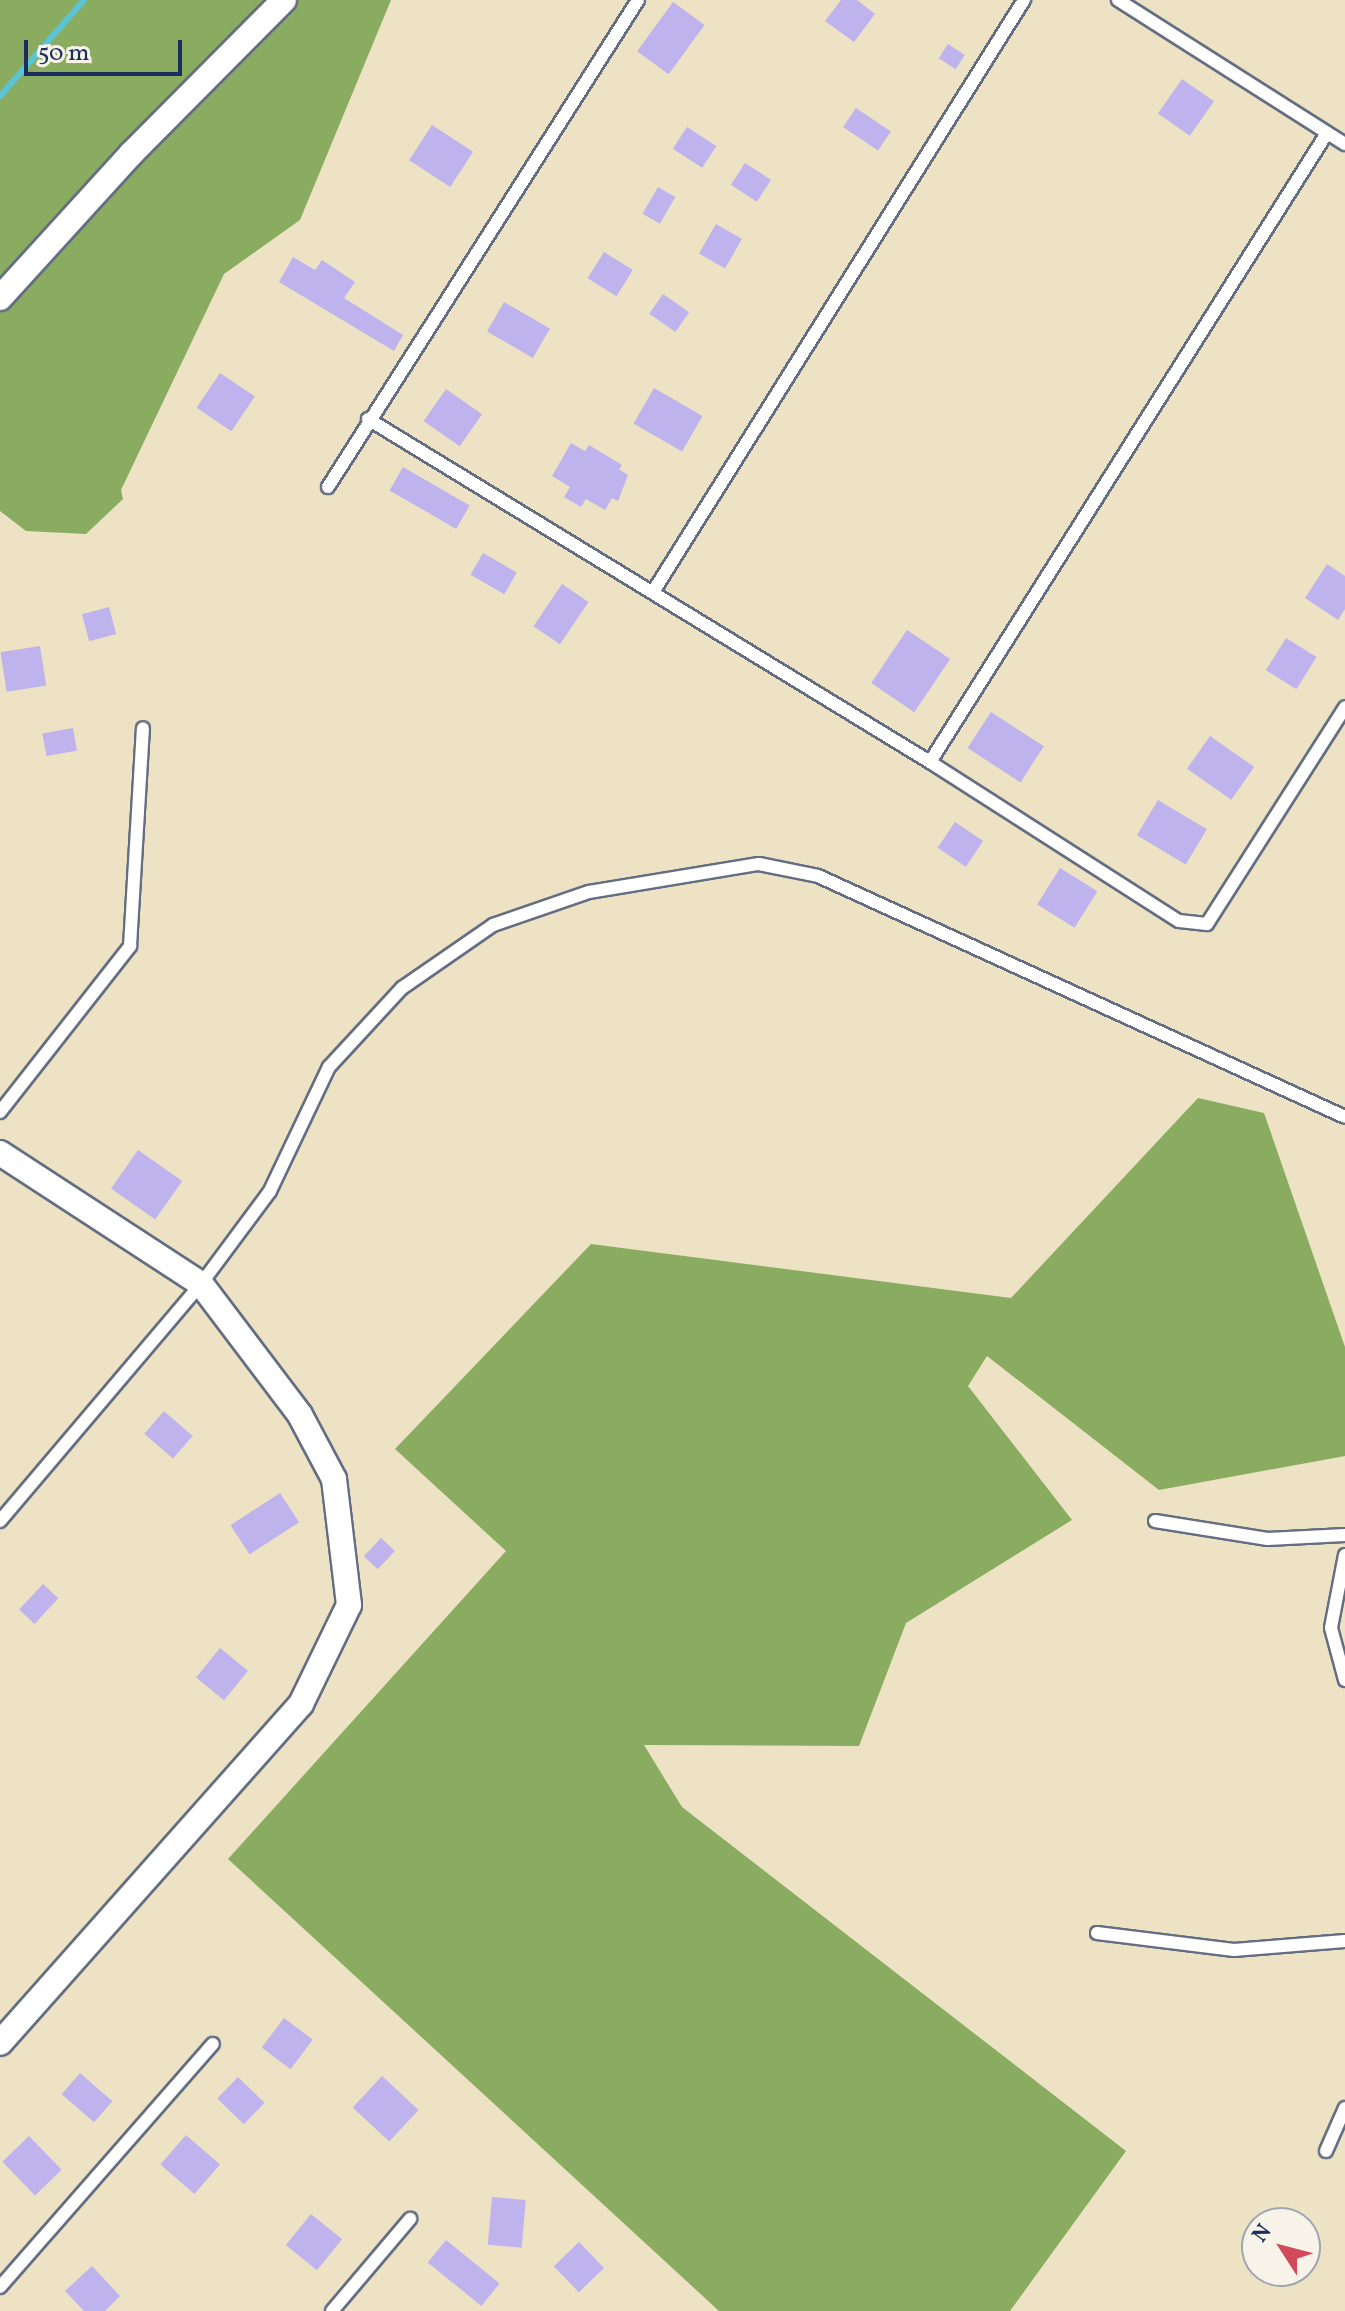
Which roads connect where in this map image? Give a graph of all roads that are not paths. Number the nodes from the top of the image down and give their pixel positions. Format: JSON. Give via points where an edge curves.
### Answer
{"nodes":[{"id":1,"x":284,"y":0,"type":"edge"},
{"id":2,"x":638,"y":0,"type":"edge"},
{"id":3,"x":1024,"y":0,"type":"edge"},
{"id":4,"x":1118,"y":0,"type":"edge"},
{"id":5,"x":1327,"y":133,"type":"junction"},
{"id":6,"x":1345,"y":144,"type":"edge"},
{"id":7,"x":0,"y":298,"type":"edge"},
{"id":8,"x":368,"y":419,"type":"junction"},
{"id":9,"x":328,"y":487,"type":"dead end"},
{"id":10,"x":653,"y":592,"type":"junction"},
{"id":11,"x":1345,"y":707,"type":"edge"},
{"id":12,"x":143,"y":728,"type":"dead end"},
{"id":13,"x":930,"y":762,"type":"junction"},
{"id":14,"x":0,"y":1112,"type":"edge"},
{"id":15,"x":1345,"y":1117,"type":"edge"},
{"id":16,"x":0,"y":1153,"type":"edge"},
{"id":17,"x":201,"y":1284,"type":"junction"},
{"id":18,"x":0,"y":1521,"type":"edge"},
{"id":19,"x":1155,"y":1521,"type":"dead end"},
{"id":20,"x":1345,"y":1535,"type":"edge"},
{"id":21,"x":1345,"y":1555,"type":"edge"},
{"id":22,"x":1345,"y":1680,"type":"edge"},
{"id":23,"x":1097,"y":1933,"type":"dead end"},
{"id":24,"x":1345,"y":1941,"type":"edge"},
{"id":25,"x":0,"y":2043,"type":"edge"},
{"id":26,"x":213,"y":2044,"type":"dead end"},
{"id":27,"x":1345,"y":2108,"type":"edge"},
{"id":28,"x":1326,"y":2151,"type":"dead end"},
{"id":29,"x":410,"y":2219,"type":"dead end"},
{"id":30,"x":0,"y":2287,"type":"edge"},
{"id":31,"x":332,"y":2311,"type":"edge"}],
"edges":[{"from":1,"to":7,"type":"street","via":[[131,154]]},
{"from":2,"to":8,"type":"lane"},
{"from":3,"to":10,"type":"lane"},
{"from":4,"to":5,"type":"lane"},
{"from":5,"to":6,"type":"lane"},
{"from":5,"to":13,"type":"lane"},
{"from":8,"to":9,"type":"lane"},
{"from":8,"to":10,"type":"lane"},
{"from":10,"to":13,"type":"lane"},
{"from":11,"to":13,"type":"lane","via":[[1207,924],[1179,921]]},
{"from":12,"to":14,"type":"lane","via":[[130,946]]},
{"from":15,"to":17,"type":"lane","via":[[818,876],[759,864],[589,892],[506,920],[402,988],[329,1067],[270,1191]]},
{"from":16,"to":17,"type":"street"},
{"from":17,"to":18,"type":"lane"},
{"from":17,"to":25,"type":"street","via":[[300,1415],[334,1479],[349,1605],[301,1704]]},
{"from":19,"to":20,"type":"lane","via":[[1268,1539]]},
{"from":21,"to":22,"type":"lane","via":[[1331,1628]]},
{"from":23,"to":24,"type":"lane","via":[[1234,1950]]},
{"from":26,"to":30,"type":"lane"},
{"from":27,"to":28,"type":"lane"},
{"from":29,"to":31,"type":"lane"}]}
